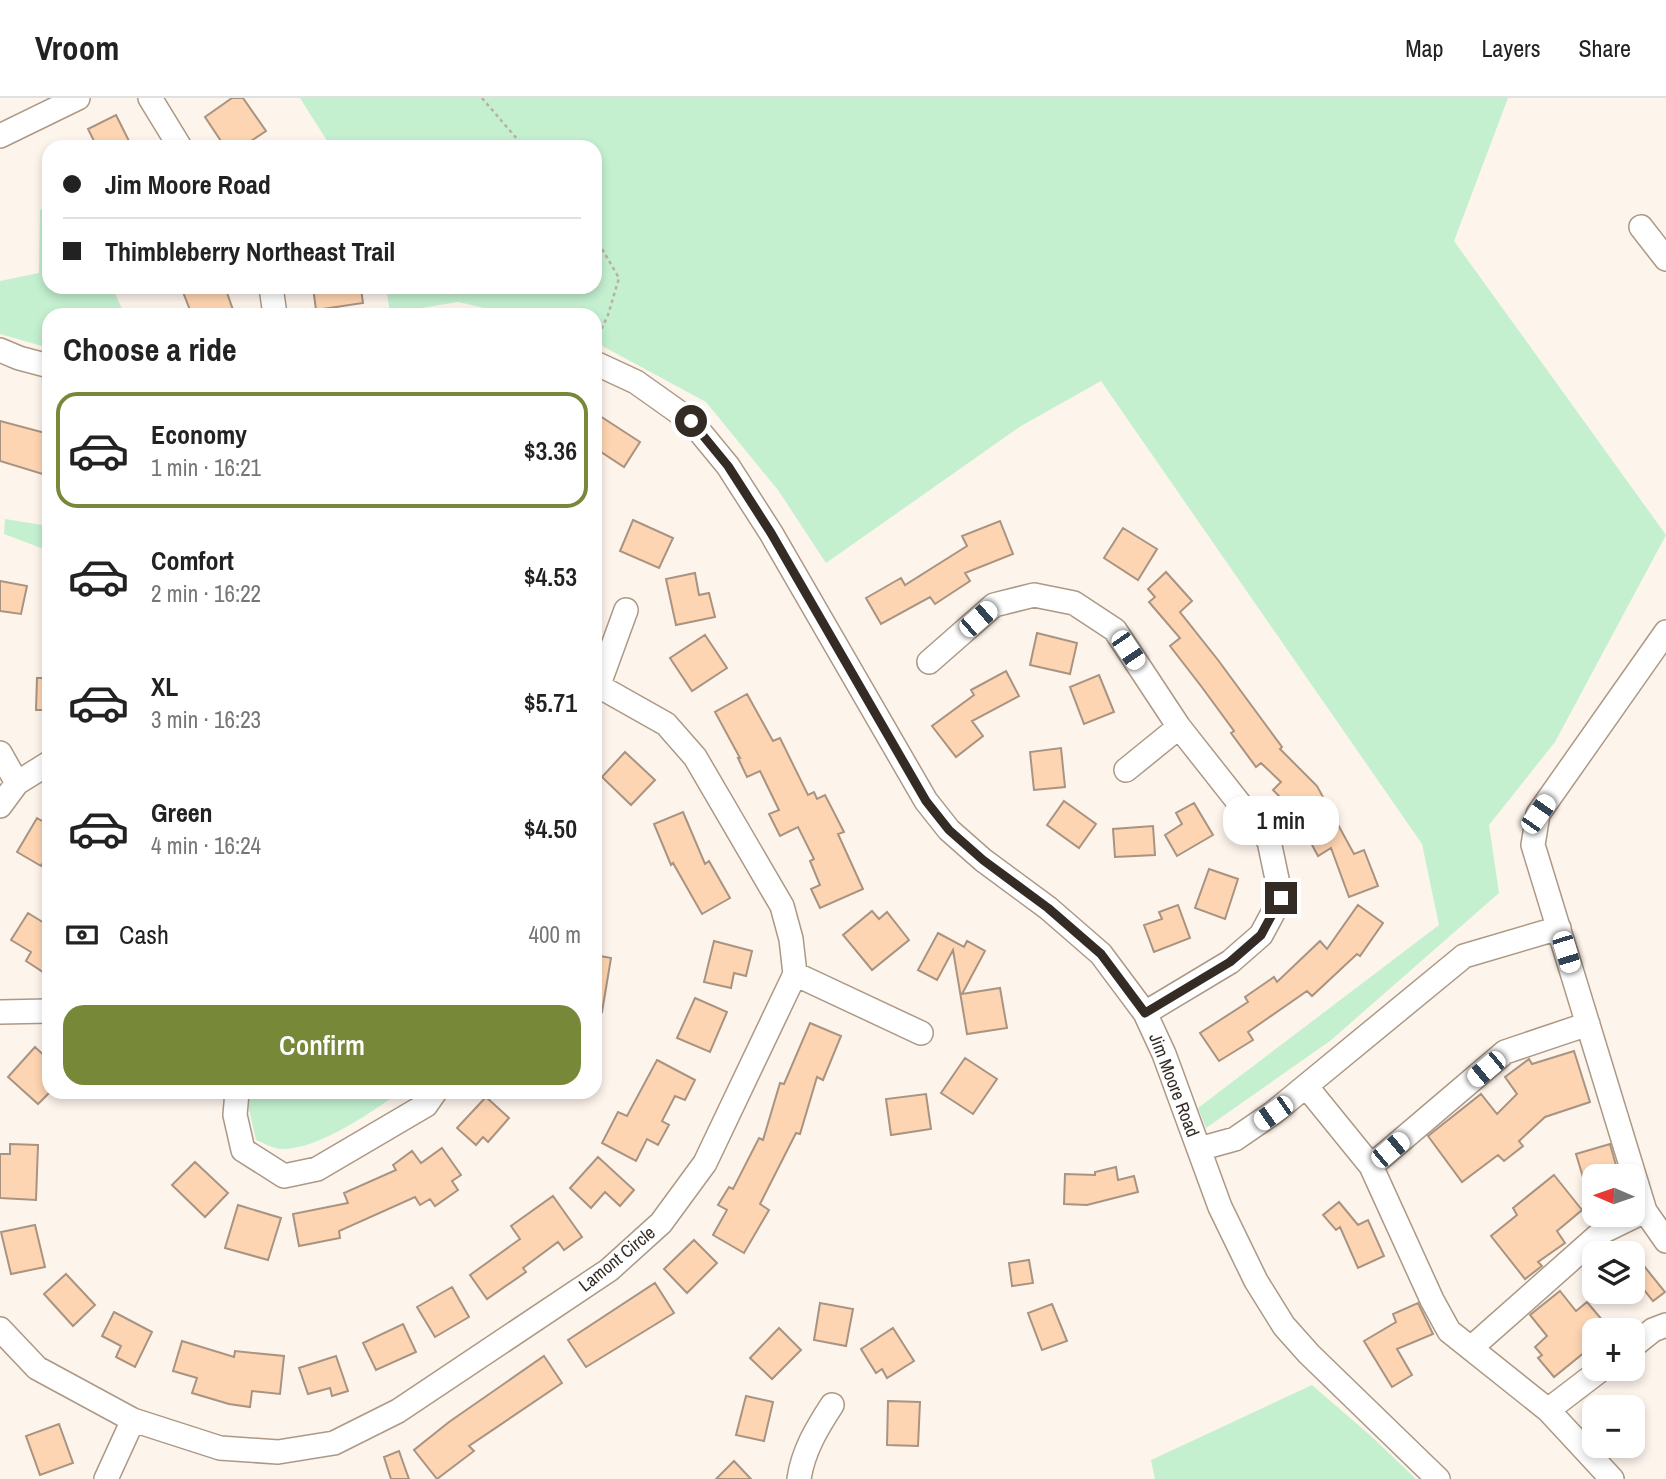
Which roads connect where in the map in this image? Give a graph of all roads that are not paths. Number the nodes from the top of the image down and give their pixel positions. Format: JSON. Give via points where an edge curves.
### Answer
{"nodes":[{"id":1,"x":78,"y":98,"type":"edge"},
{"id":2,"x":150,"y":98,"type":"edge"},
{"id":3,"x":0,"y":136,"type":"edge"},
{"id":4,"x":176,"y":140,"type":"edge"},
{"id":5,"x":1642,"y":227,"type":"dead end"},
{"id":6,"x":1666,"y":259,"type":"edge"},
{"id":7,"x":0,"y":350,"type":"edge"},
{"id":8,"x":42,"y":364,"type":"edge"},
{"id":9,"x":602,"y":366,"type":"edge"},
{"id":10,"x":626,"y":610,"type":"dead end"},
{"id":11,"x":1666,"y":632,"type":"edge"},
{"id":12,"x":929,"y":662,"type":"dead end"},
{"id":13,"x":602,"y":671,"type":"edge"},
{"id":14,"x":602,"y":687,"type":"edge"},
{"id":15,"x":1179,"y":727,"type":"junction"},
{"id":16,"x":0,"y":752,"type":"edge"},
{"id":17,"x":42,"y":767,"type":"edge"},
{"id":18,"x":1126,"y":770,"type":"dead end"},
{"id":19,"x":17,"y":783,"type":"junction"},
{"id":20,"x":0,"y":806,"type":"edge"},
{"id":21,"x":1559,"y":928,"type":"junction"},
{"id":22,"x":795,"y":974,"type":"junction"},
{"id":23,"x":42,"y":1011,"type":"edge"},
{"id":24,"x":0,"y":1012,"type":"edge"},
{"id":25,"x":1145,"y":1013,"type":"junction"},
{"id":26,"x":1588,"y":1024,"type":"junction"},
{"id":27,"x":921,"y":1033,"type":"dead end"},
{"id":28,"x":1306,"y":1086,"type":"junction"},
{"id":29,"x":236,"y":1099,"type":"edge"},
{"id":30,"x":430,"y":1099,"type":"edge"},
{"id":31,"x":1199,"y":1149,"type":"junction"},
{"id":32,"x":1631,"y":1164,"type":"edge"},
{"id":33,"x":1371,"y":1166,"type":"junction"},
{"id":34,"x":1645,"y":1211,"type":"edge"},
{"id":35,"x":1612,"y":1227,"type":"edge"},
{"id":36,"x":1666,"y":1241,"type":"edge"},
{"id":37,"x":1666,"y":1325,"type":"edge"},
{"id":38,"x":0,"y":1329,"type":"edge"},
{"id":39,"x":1645,"y":1336,"type":"edge"},
{"id":40,"x":1471,"y":1348,"type":"junction"},
{"id":41,"x":1585,"y":1381,"type":"edge"},
{"id":42,"x":832,"y":1405,"type":"dead end"},
{"id":43,"x":1548,"y":1410,"type":"junction"},
{"id":44,"x":133,"y":1420,"type":"junction"},
{"id":45,"x":106,"y":1479,"type":"edge"},
{"id":46,"x":799,"y":1479,"type":"edge"},
{"id":47,"x":1438,"y":1479,"type":"edge"},
{"id":48,"x":1612,"y":1479,"type":"edge"}],
"edges":[{"from":1,"to":3,"type":"street"},
{"from":2,"to":4,"type":"street"},
{"from":5,"to":6,"type":"street"},
{"from":7,"to":8,"type":"street"},
{"from":9,"to":25,"type":"street","name":"Jim Moore Road","via":[[636,382],[691,421],[728,466],[771,533],[926,801],[949,830],[983,860],[1101,954]]},
{"from":10,"to":13,"type":"street"},
{"from":11,"to":21,"type":"street","via":[[1538,814],[1533,845]]},
{"from":12,"to":15,"type":"street","via":[[994,605],[1034,595],[1073,603],[1115,631]]},
{"from":14,"to":22,"type":"street","via":[[666,724],[695,757],[782,906]]},
{"from":15,"to":18,"type":"street"},
{"from":15,"to":25,"type":"street","via":[[1269,841],[1281,898],[1261,935],[1230,962]]},
{"from":16,"to":19,"type":"street"},
{"from":17,"to":19,"type":"street"},
{"from":19,"to":20,"type":"street"},
{"from":21,"to":26,"type":"street"},
{"from":21,"to":28,"type":"street","via":[[1464,956]]},
{"from":22,"to":27,"type":"street"},
{"from":22,"to":44,"type":"street","name":"Lamont Circle","via":[[705,1163],[661,1223],[609,1270],[398,1411],[334,1443],[278,1452],[220,1448]]},
{"from":23,"to":24,"type":"street"},
{"from":25,"to":31,"type":"street","name":"Jim Moore Road"},
{"from":26,"to":32,"type":"street"},
{"from":26,"to":33,"type":"street","via":[[1505,1052]]},
{"from":28,"to":31,"type":"street","via":[[1236,1139]]},
{"from":28,"to":33,"type":"street"},
{"from":29,"to":30,"type":"street","via":[[234,1115],[243,1150],[284,1176],[317,1169]]},
{"from":31,"to":47,"type":"street","name":"Jim Moore Road","via":[[1255,1281],[1284,1326]]},
{"from":33,"to":40,"type":"street","via":[[1449,1331]]},
{"from":34,"to":36,"type":"street"},
{"from":35,"to":40,"type":"street"},
{"from":37,"to":39,"type":"street"},
{"from":38,"to":44,"type":"street","name":"Lamont Circle","via":[[37,1368]]},
{"from":40,"to":43,"type":"street"},
{"from":41,"to":43,"type":"street"},
{"from":42,"to":46,"type":"street","via":[[813,1436]]},
{"from":43,"to":48,"type":"street"},
{"from":44,"to":45,"type":"street"}]}
